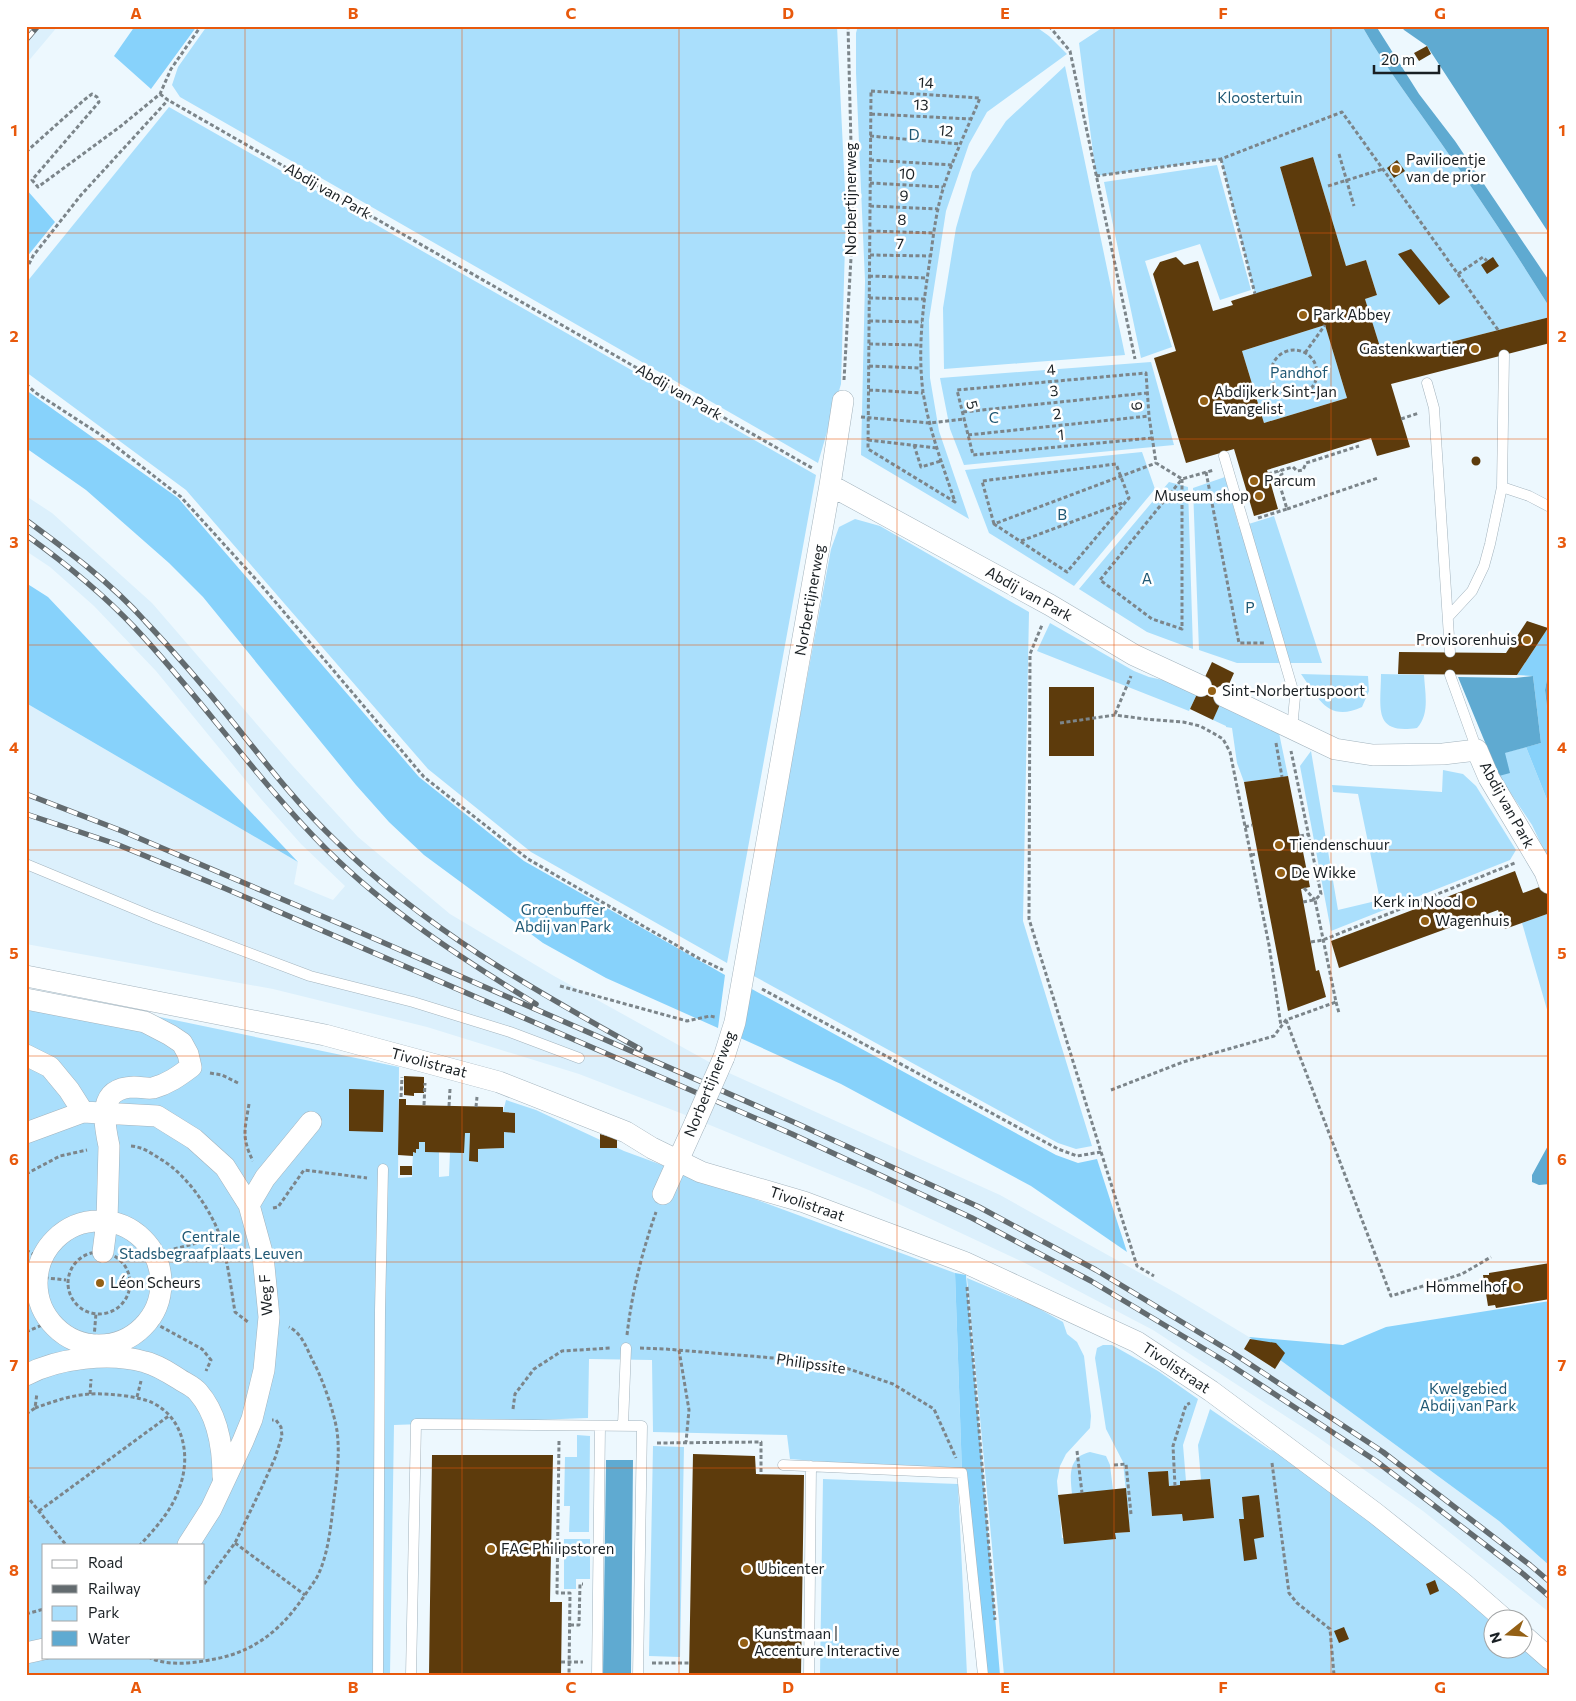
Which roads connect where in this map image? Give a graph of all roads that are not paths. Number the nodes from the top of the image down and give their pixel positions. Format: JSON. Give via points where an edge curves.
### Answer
{"nodes":[{"id":1,"x":1504,"y":355,"type":"dead end"},
{"id":2,"x":1427,"y":384,"type":"dead end"},
{"id":3,"x":842,"y":408,"type":"road end"},
{"id":4,"x":1224,"y":456,"type":"dead end"},
{"id":5,"x":830,"y":485,"type":"junction"},
{"id":6,"x":1502,"y":487,"type":"junction"},
{"id":7,"x":1550,"y":507,"type":"edge"},
{"id":8,"x":1448,"y":617,"type":"junction"},
{"id":9,"x":1450,"y":652,"type":"dead end"},
{"id":10,"x":1450,"y":675,"type":"dead end"},
{"id":11,"x":1201,"y":686,"type":"dead end"},
{"id":12,"x":1224,"y":696,"type":"dead end"},
{"id":13,"x":1292,"y":728,"type":"junction"},
{"id":14,"x":1477,"y":750,"type":"junction"},
{"id":15,"x":26,"y":864,"type":"edge"},
{"id":16,"x":1549,"y":883,"type":"edge"},
{"id":17,"x":26,"y":976,"type":"edge"},
{"id":18,"x":26,"y":999,"type":"edge"},
{"id":19,"x":26,"y":1055,"type":"edge"},
{"id":20,"x":579,"y":1058,"type":"dead end"},
{"id":21,"x":83,"y":1112,"type":"junction"},
{"id":22,"x":105,"y":1113,"type":"junction"},
{"id":23,"x":311,"y":1122,"type":"dead end"},
{"id":24,"x":26,"y":1133,"type":"edge"},
{"id":25,"x":678,"y":1160,"type":"junction"},
{"id":26,"x":383,"y":1169,"type":"dead end"},
{"id":27,"x":661,"y":1201,"type":"road end"},
{"id":28,"x":250,"y":1208,"type":"junction"},
{"id":29,"x":107,"y":1221,"type":"junction"},
{"id":30,"x":103,"y":1252,"type":"road end"},
{"id":31,"x":35,"y":1262,"type":"edge"},
{"id":32,"x":626,"y":1348,"type":"road end"},
{"id":33,"x":26,"y":1375,"type":"edge"},
{"id":34,"x":623,"y":1425,"type":"junction"},
{"id":35,"x":600,"y":1426,"type":"junction"},
{"id":36,"x":783,"y":1465,"type":"dead end"},
{"id":37,"x":811,"y":1466,"type":"junction"},
{"id":38,"x":224,"y":1480,"type":"junction"},
{"id":39,"x":189,"y":1544,"type":"edge"},
{"id":40,"x":1492,"y":1608,"type":"edge"},
{"id":41,"x":1534,"y":1645,"type":"edge"},
{"id":42,"x":42,"y":1649,"type":"edge"},
{"id":43,"x":26,"y":1653,"type":"edge"},
{"id":44,"x":1550,"y":1659,"type":"edge"},
{"id":45,"x":378,"y":1675,"type":"edge"},
{"id":46,"x":411,"y":1675,"type":"edge"},
{"id":47,"x":597,"y":1675,"type":"edge"},
{"id":48,"x":638,"y":1675,"type":"edge"},
{"id":49,"x":809,"y":1675,"type":"edge"},
{"id":50,"x":983,"y":1675,"type":"edge"}],
"edges":[{"from":1,"to":6,"type":"lane"},
{"from":2,"to":8,"type":"lane","via":[[1434,408]]},
{"from":3,"to":5,"type":"street","name":"Norbertijnerweg"},
{"from":4,"to":13,"type":"lane","via":[[1295,697]]},
{"from":5,"to":11,"type":"street","name":"Abdij van Park","via":[[1138,657]]},
{"from":5,"to":25,"type":"street","name":"Norbertijnerweg","bridge":true,"via":[[735,1022],[724,1057]]},
{"from":6,"to":7,"type":"lane"},
{"from":6,"to":8,"type":"lane","via":[[1484,566],[1472,591]]},
{"from":8,"to":9,"type":"lane"},
{"from":10,"to":14,"type":"lane"},
{"from":12,"to":13,"type":"street","name":"Abdij van Park"},
{"from":13,"to":14,"type":"street","name":"Abdij van Park","via":[[1335,749],[1373,754],[1442,754]]},
{"from":14,"to":16,"type":"street","name":"Abdij van Park","via":[[1489,778]]},
{"from":15,"to":20,"type":"lane","via":[[310,976],[413,1002],[510,1032]]},
{"from":17,"to":25,"type":"street","name":"Tivolistraat","via":[[325,1035],[500,1082],[626,1132]]},
{"from":18,"to":22,"type":"street","via":[[145,1022],[182,1043],[191,1067],[165,1084],[118,1089],[110,1095]]},
{"from":19,"to":21,"type":"street","via":[[50,1067]]},
{"from":21,"to":22,"type":"street","name":"Weg F"},
{"from":21,"to":24,"type":"street","name":"Weg F"},
{"from":22,"to":28,"type":"street","name":"Weg F","via":[[157,1116],[194,1139],[225,1167]]},
{"from":22,"to":29,"type":"street","via":[[109,1146]]},
{"from":23,"to":28,"type":"street","via":[[264,1178]]},
{"from":25,"to":27,"type":"street","name":"Norbertijnerweg"},
{"from":25,"to":40,"type":"street","name":"Tivolistraat","via":[[701,1172],[804,1202],[964,1262],[1137,1342],[1268,1432],[1375,1513]]},
{"from":26,"to":45,"type":"lane"},
{"from":28,"to":38,"type":"street","name":"Weg F","via":[[263,1256],[269,1322],[264,1370],[252,1418]]},
{"from":29,"to":30,"type":"street"},
{"from":29,"to":31,"type":"street","via":[[75,1225],[61,1234]]},
{"from":29,"to":31,"type":"street","via":[[123,1225],[148,1244],[161,1274],[157,1306],[138,1332],[124,1340],[94,1344],[76,1340],[62,1332],[42,1307]]},
{"from":32,"to":34,"type":"lane"},
{"from":33,"to":38,"type":"street","via":[[40,1367],[69,1360],[121,1357],[165,1370],[197,1390],[213,1414],[223,1453]]},
{"from":34,"to":35,"type":"lane"},
{"from":34,"to":48,"type":"lane","via":[[642,1426]]},
{"from":35,"to":46,"type":"lane","via":[[416,1424]]},
{"from":35,"to":47,"type":"lane"},
{"from":36,"to":37,"type":"lane"},
{"from":37,"to":49,"type":"lane"},
{"from":37,"to":50,"type":"lane","via":[[962,1473]]},
{"from":38,"to":39,"type":"street","name":"Weg F","via":[[211,1509]]},
{"from":41,"to":44,"type":"street"},
{"from":42,"to":43,"type":"street"}]}
